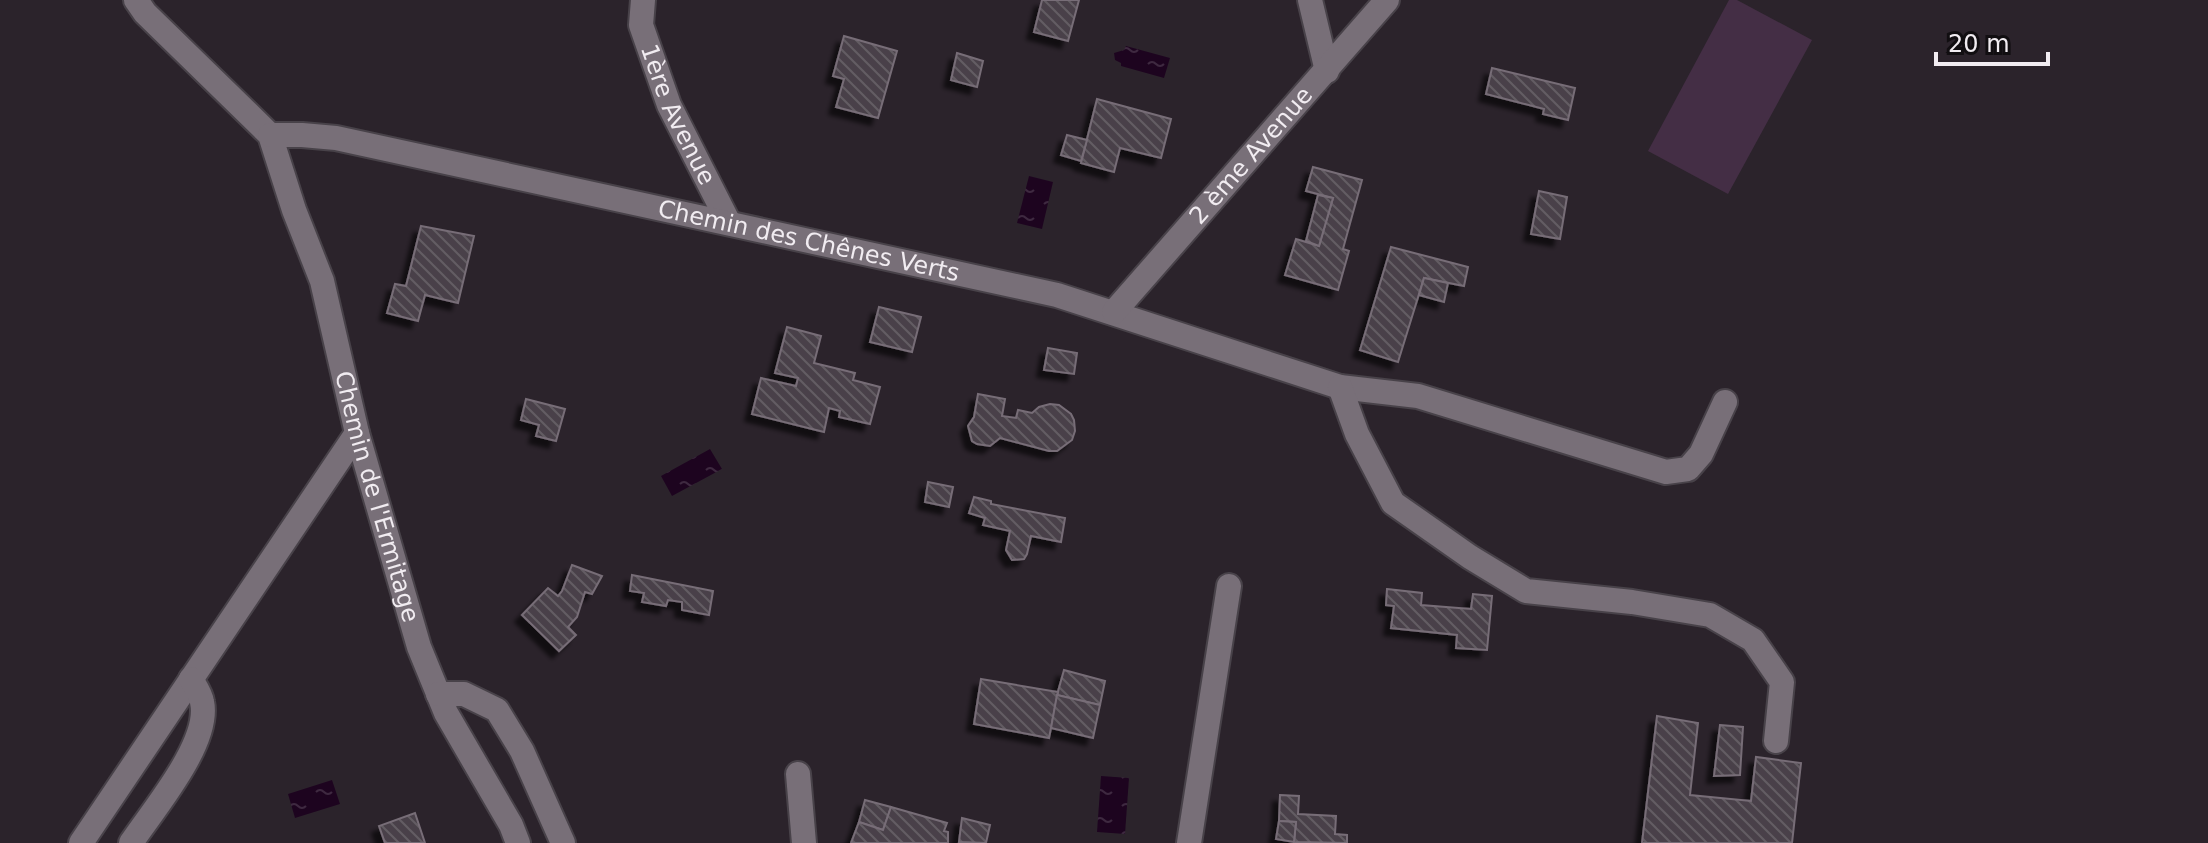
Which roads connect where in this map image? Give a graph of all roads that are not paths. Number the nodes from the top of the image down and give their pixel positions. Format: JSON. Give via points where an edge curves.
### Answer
{"nodes":[{"id":1,"x":136,"y":0,"type":"edge"},
{"id":2,"x":643,"y":0,"type":"edge"},
{"id":3,"x":1310,"y":0,"type":"edge"},
{"id":4,"x":1387,"y":0,"type":"edge"},
{"id":5,"x":1327,"y":71,"type":"junction"},
{"id":6,"x":270,"y":135,"type":"junction"},
{"id":7,"x":729,"y":223,"type":"junction"},
{"id":8,"x":1114,"y":312,"type":"junction"},
{"id":9,"x":1340,"y":387,"type":"junction"},
{"id":10,"x":1725,"y":402,"type":"dead end"},
{"id":11,"x":357,"y":433,"type":"junction"},
{"id":12,"x":1229,"y":586,"type":"dead end"},
{"id":13,"x":191,"y":679,"type":"junction"},
{"id":14,"x":438,"y":694,"type":"junction"},
{"id":15,"x":1776,"y":741,"type":"dead end"},
{"id":16,"x":798,"y":774,"type":"dead end"},
{"id":17,"x":81,"y":843,"type":"edge"},
{"id":18,"x":131,"y":843,"type":"edge"},
{"id":19,"x":518,"y":843,"type":"edge"},
{"id":20,"x":563,"y":843,"type":"edge"},
{"id":21,"x":804,"y":843,"type":"edge"},
{"id":22,"x":1189,"y":843,"type":"edge"}],
"edges":[{"from":1,"to":6,"type":"street"},
{"from":2,"to":7,"type":"street","name":"1ère Avenue","via":[[641,25],[669,105]]},
{"from":3,"to":5,"type":"street"},
{"from":4,"to":5,"type":"street","name":"2 ème Avenue"},
{"from":5,"to":8,"type":"street","name":"2 ème Avenue"},
{"from":6,"to":7,"type":"street","name":"Chemin des Chênes Verts","via":[[336,138]]},
{"from":6,"to":11,"type":"street","name":"Chemin de l'Ermitage","via":[[322,281]]},
{"from":7,"to":8,"type":"street","name":"Chemin des Chênes Verts"},
{"from":8,"to":9,"type":"street","name":"Chemin des Chênes Verts"},
{"from":9,"to":10,"type":"street","name":"Chemin des Chênes Verts","via":[[1418,396],[1666,472],[1688,469],[1701,454]]},
{"from":9,"to":15,"type":"street","via":[[1357,434],[1393,503],[1470,557],[1526,591],[1710,615],[1753,640],[1782,682]]},
{"from":11,"to":13,"type":"street"},
{"from":11,"to":14,"type":"street","name":"Chemin de l'Ermitage","via":[[419,647]]},
{"from":12,"to":22,"type":"street"},
{"from":13,"to":17,"type":"street"},
{"from":13,"to":18,"type":"street","via":[[202,702],[196,746]]},
{"from":14,"to":19,"type":"street","name":"Chemin de l'Ermitage"},
{"from":14,"to":20,"type":"street","via":[[464,694],[497,710],[522,751]]},
{"from":16,"to":21,"type":"street"}]}
